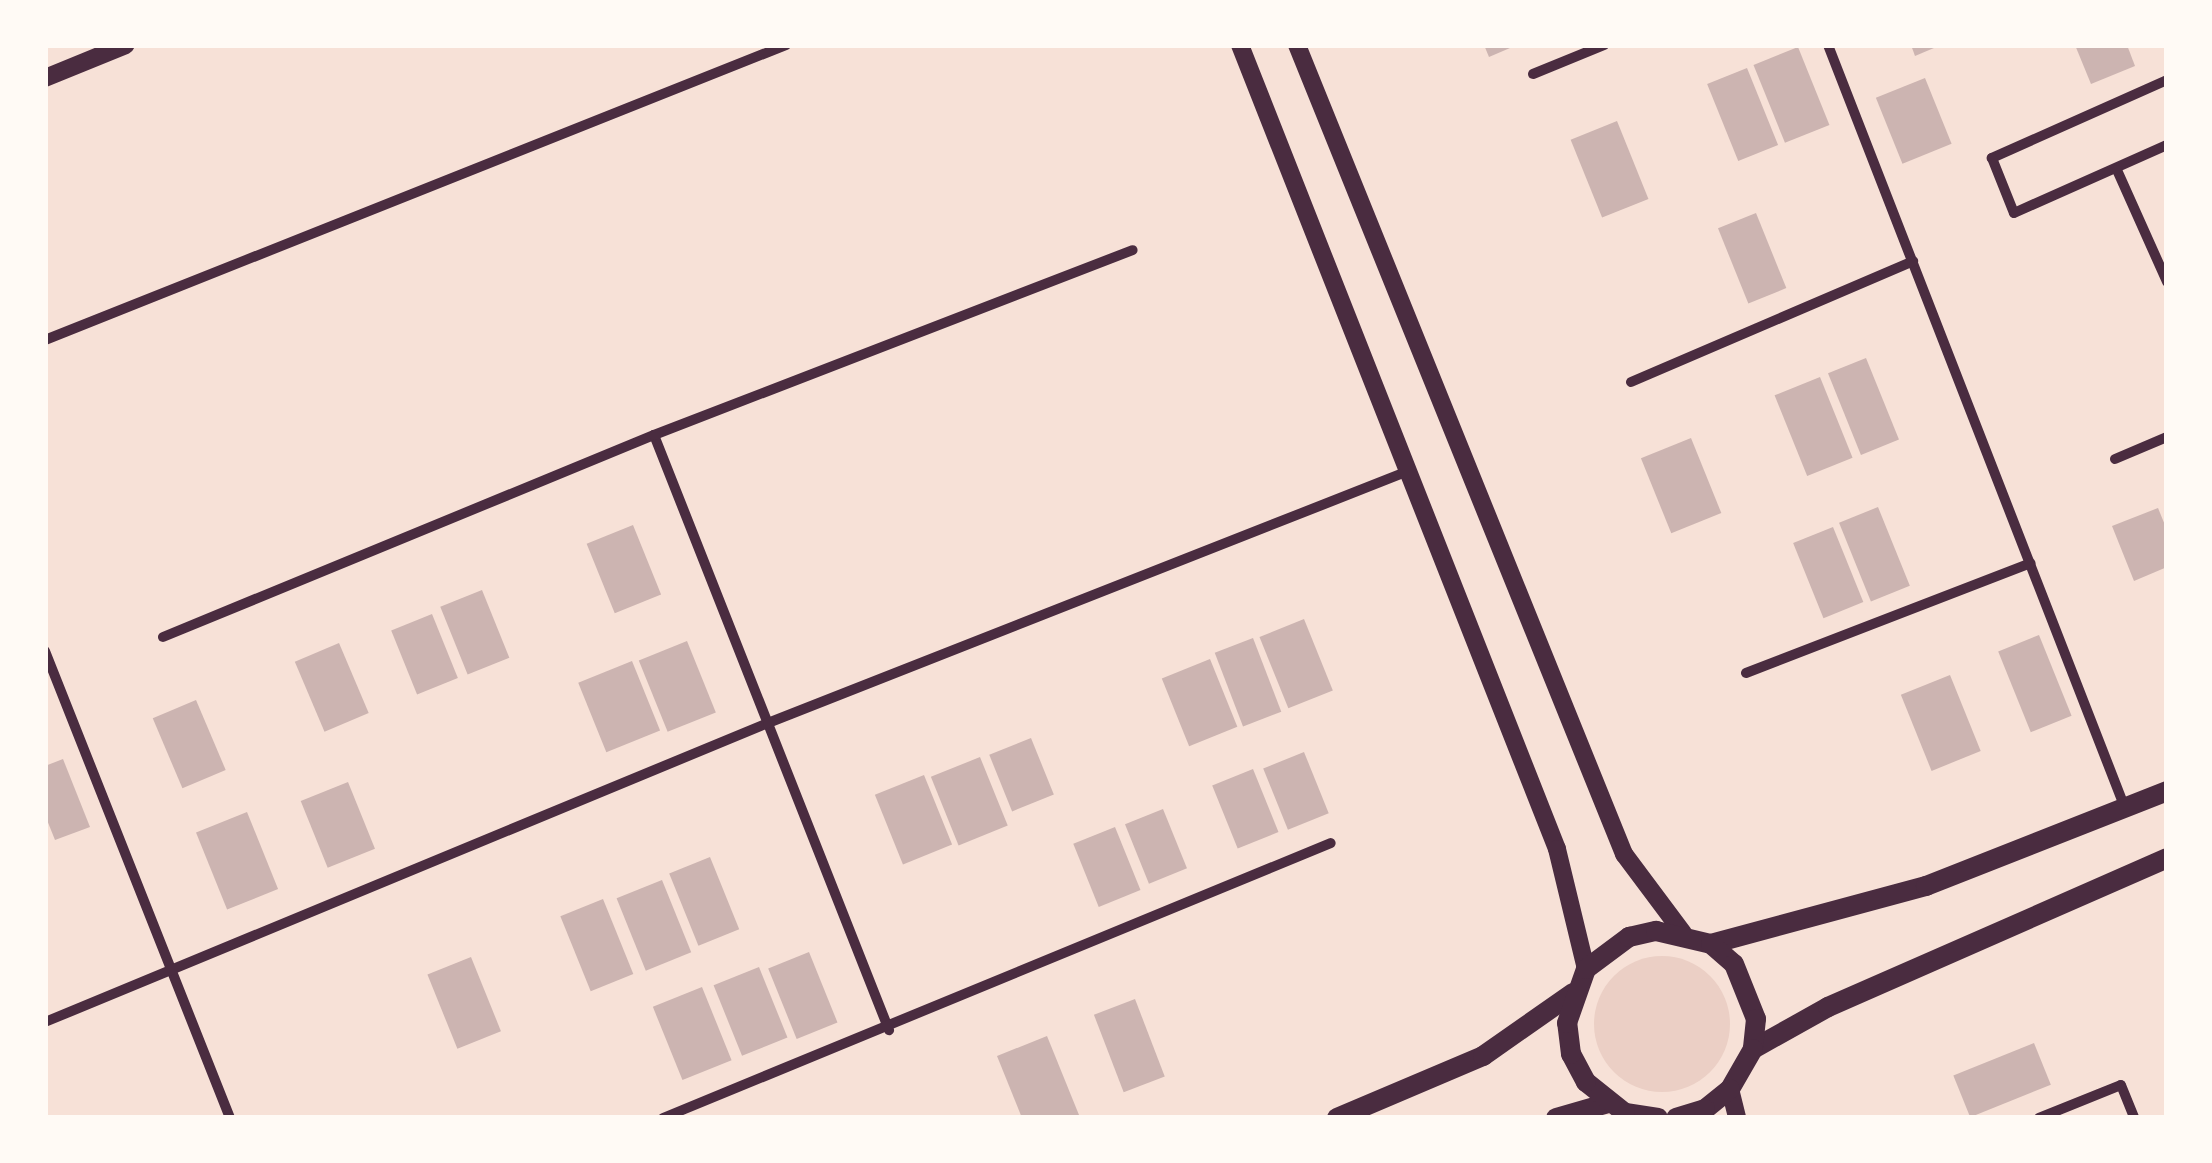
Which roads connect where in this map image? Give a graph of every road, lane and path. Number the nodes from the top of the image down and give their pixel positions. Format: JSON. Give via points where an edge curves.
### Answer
{"nodes":[{"id":1,"x":126,"y":45,"type":"edge"},
{"id":2,"x":786,"y":45,"type":"edge"},
{"id":3,"x":1240,"y":45,"type":"edge"},
{"id":4,"x":1297,"y":45,"type":"edge"},
{"id":5,"x":1604,"y":45,"type":"edge"},
{"id":6,"x":1828,"y":45,"type":"edge"},
{"id":7,"x":1533,"y":74,"type":"dead end"},
{"id":8,"x":45,"y":78,"type":"edge"},
{"id":9,"x":2167,"y":80,"type":"edge"},
{"id":10,"x":2167,"y":145,"type":"edge"},
{"id":11,"x":2117,"y":170,"type":"junction"},
{"id":12,"x":1133,"y":250,"type":"dead end"},
{"id":13,"x":1913,"y":261,"type":"junction"},
{"id":14,"x":2167,"y":282,"type":"edge"},
{"id":15,"x":45,"y":340,"type":"edge"},
{"id":16,"x":1631,"y":382,"type":"dead end"},
{"id":17,"x":654,"y":435,"type":"junction"},
{"id":18,"x":2164,"y":438,"type":"edge"},
{"id":19,"x":2167,"y":452,"type":"edge"},
{"id":20,"x":2115,"y":459,"type":"dead end"},
{"id":21,"x":1412,"y":469,"type":"junction"},
{"id":22,"x":2032,"y":563,"type":"junction"},
{"id":23,"x":164,"y":637,"type":"dead end"},
{"id":24,"x":45,"y":650,"type":"edge"},
{"id":25,"x":1746,"y":673,"type":"dead end"},
{"id":26,"x":50,"y":680,"type":"edge"},
{"id":27,"x":768,"y":723,"type":"junction"},
{"id":28,"x":2167,"y":791,"type":"edge"},
{"id":29,"x":2125,"y":808,"type":"junction"},
{"id":30,"x":1331,"y":843,"type":"dead end"},
{"id":31,"x":2167,"y":858,"type":"edge"},
{"id":32,"x":1683,"y":933,"type":"junction"},
{"id":33,"x":1711,"y":944,"type":"junction"},
{"id":34,"x":1586,"y":969,"type":"junction"},
{"id":35,"x":172,"y":971,"type":"junction"},
{"id":36,"x":1573,"y":993,"type":"junction"},
{"id":37,"x":45,"y":1022,"type":"edge"},
{"id":38,"x":889,"y":1030,"type":"junction"},
{"id":39,"x":1753,"y":1049,"type":"junction"},
{"id":40,"x":1730,"y":1089,"type":"junction"},
{"id":41,"x":1608,"y":1103,"type":"junction"},
{"id":42,"x":230,"y":1118,"type":"edge"},
{"id":43,"x":663,"y":1118,"type":"edge"},
{"id":44,"x":1337,"y":1118,"type":"edge"},
{"id":45,"x":1556,"y":1118,"type":"edge"},
{"id":46,"x":1658,"y":1118,"type":"edge"},
{"id":47,"x":1676,"y":1118,"type":"edge"},
{"id":48,"x":1736,"y":1118,"type":"edge"},
{"id":49,"x":2039,"y":1118,"type":"edge"},
{"id":50,"x":2134,"y":1118,"type":"edge"}],
"edges":[{"from":1,"to":8,"type":"street"},
{"from":2,"to":15,"type":"street"},
{"from":3,"to":21,"type":"street"},
{"from":4,"to":32,"type":"street","via":[[1624,854]]},
{"from":5,"to":7,"type":"street"},
{"from":6,"to":13,"type":"street"},
{"from":9,"to":11,"type":"street","via":[[1992,158],[2014,213]]},
{"from":10,"to":11,"type":"street"},
{"from":11,"to":14,"type":"street"},
{"from":12,"to":17,"type":"street"},
{"from":13,"to":16,"type":"street"},
{"from":13,"to":22,"type":"street"},
{"from":17,"to":23,"type":"street"},
{"from":17,"to":27,"type":"street"},
{"from":18,"to":19,"type":"street"},
{"from":18,"to":20,"type":"street"},
{"from":21,"to":27,"type":"street"},
{"from":21,"to":34,"type":"street","via":[[1557,849]]},
{"from":22,"to":25,"type":"street"},
{"from":22,"to":29,"type":"street"},
{"from":24,"to":26,"type":"street"},
{"from":26,"to":35,"type":"street"},
{"from":27,"to":35,"type":"street"},
{"from":27,"to":38,"type":"street"},
{"from":28,"to":29,"type":"main road"},
{"from":29,"to":33,"type":"main road","via":[[1926,886]]},
{"from":30,"to":38,"type":"street"},
{"from":31,"to":39,"type":"main road","via":[[1828,1006]]},
{"from":32,"to":33,"type":"main road"},
{"from":32,"to":34,"type":"main road","via":[[1629,936]]},
{"from":33,"to":39,"type":"main road","via":[[1749,990]]},
{"from":34,"to":36,"type":"main road"},
{"from":35,"to":37,"type":"street"},
{"from":35,"to":42,"type":"street"},
{"from":36,"to":41,"type":"main road","via":[[1567,1023],[1572,1054],[1586,1082]]},
{"from":36,"to":44,"type":"main road","via":[[1483,1056]]},
{"from":38,"to":43,"type":"street"},
{"from":39,"to":40,"type":"main road"},
{"from":40,"to":47,"type":"main road","via":[[1705,1109]]},
{"from":40,"to":48,"type":"street"},
{"from":41,"to":45,"type":"main road"},
{"from":41,"to":46,"type":"main road"},
{"from":49,"to":50,"type":"street","via":[[2122,1085]]}]}
